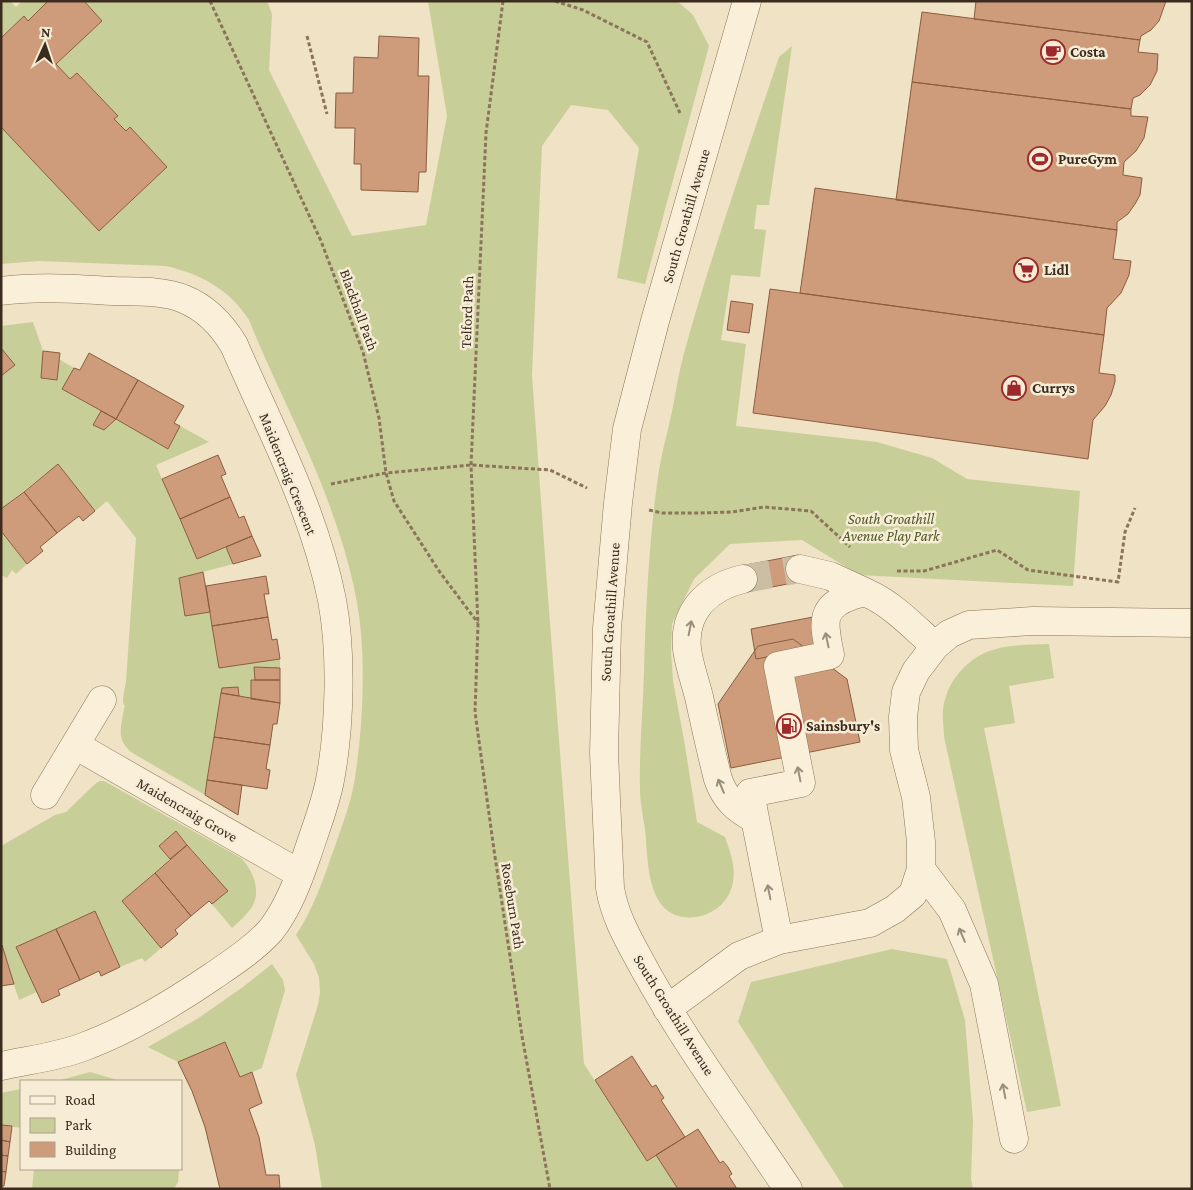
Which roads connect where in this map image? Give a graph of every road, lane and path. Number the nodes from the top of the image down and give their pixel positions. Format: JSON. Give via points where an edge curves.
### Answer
{"nodes":[{"id":1,"x":210,"y":1,"type":"edge"},
{"id":2,"x":503,"y":1,"type":"edge"},
{"id":3,"x":555,"y":1,"type":"edge"},
{"id":4,"x":746,"y":1,"type":"edge"},
{"id":5,"x":307,"y":36,"type":"dead end"},
{"id":6,"x":327,"y":114,"type":"dead end"},
{"id":7,"x":707,"y":142,"type":"junction"},
{"id":8,"x":1,"y":291,"type":"edge"},
{"id":9,"x":471,"y":465,"type":"junction"},
{"id":10,"x":386,"y":472,"type":"junction"},
{"id":11,"x":299,"y":491,"type":"junction"},
{"id":12,"x":618,"y":503,"type":"junction"},
{"id":13,"x":1135,"y":508,"type":"dead end"},
{"id":14,"x":854,"y":551,"type":"dead end"},
{"id":15,"x":800,"y":569,"type":"tunnel mouth"},
{"id":16,"x":890,"y":571,"type":"dead end"},
{"id":17,"x":743,"y":579,"type":"tunnel mouth"},
{"id":18,"x":867,"y":593,"type":"junction"},
{"id":19,"x":1192,"y":623,"type":"edge"},
{"id":20,"x":478,"y":624,"type":"junction"},
{"id":21,"x":936,"y":646,"type":"junction"},
{"id":22,"x":102,"y":700,"type":"dead end"},
{"id":23,"x":75,"y":745,"type":"junction"},
{"id":24,"x":45,"y":795,"type":"dead end"},
{"id":25,"x":755,"y":819,"type":"junction"},
{"id":26,"x":922,"y":869,"type":"junction"},
{"id":27,"x":300,"y":874,"type":"junction"},
{"id":28,"x":779,"y":940,"type":"junction"},
{"id":29,"x":667,"y":1009,"type":"junction"},
{"id":30,"x":1,"y":1066,"type":"edge"},
{"id":31,"x":1014,"y":1139,"type":"dead end"},
{"id":32,"x":550,"y":1189,"type":"edge"},
{"id":33,"x":788,"y":1189,"type":"edge"}],
"edges":[{"from":1,"to":10,"type":"path","name":"Blackhall Path","via":[[321,241],[363,352],[379,418]]},
{"from":2,"to":9,"type":"path","name":"Telford Path","via":[[486,133]]},
{"from":3,"to":7,"type":"path","via":[[583,10],[647,42],[676,107],[690,128]]},
{"from":4,"to":7,"type":"street","name":"South Groathill Avenue"},
{"from":5,"to":6,"type":"path"},
{"from":7,"to":12,"type":"street","name":"South Groathill Avenue","via":[[627,429]]},
{"from":8,"to":11,"type":"street","name":"Maidencraig Crescent","via":[[38,288],[163,293],[185,299],[204,310],[234,345]]},
{"from":9,"to":10,"type":"path"},
{"from":9,"to":12,"type":"path","via":[[550,470]]},
{"from":9,"to":20,"type":"path","name":"Telford Path"},
{"from":10,"to":11,"type":"path"},
{"from":10,"to":20,"type":"path","name":"Blackhall Path","via":[[394,501]]},
{"from":11,"to":27,"type":"street","name":"Maidencraig Crescent","via":[[332,598],[338,672],[330,780]]},
{"from":12,"to":14,"type":"path","via":[[662,513],[732,512],[764,507],[811,511]]},
{"from":12,"to":29,"type":"street","name":"South Groathill Avenue","via":[[607,628],[604,753],[610,888],[619,923]]},
{"from":13,"to":16,"type":"path","via":[[1125,532],[1118,582],[1028,570],[997,550],[924,571]]},
{"from":15,"to":18,"type":"street","via":[[830,576]]},
{"from":25,"to":17,"type":"street","one_way":true,"via":[[730,803],[722,791],[687,648],[689,624],[700,603],[712,591]]},
{"from":18,"to":21,"type":"street","via":[[889,606]]},
{"from":25,"to":18,"type":"street","one_way":true,"via":[[750,793],[801,783],[778,666],[830,655],[824,624],[832,606],[854,594]]},
{"from":19,"to":21,"type":"street","via":[[1033,621],[968,625],[949,634]]},
{"from":20,"to":32,"type":"path","name":"Roseburn Path","via":[[475,712],[522,1036]]},
{"from":21,"to":26,"type":"street","via":[[916,671],[906,692],[904,717],[904,750],[916,797]]},
{"from":22,"to":23,"type":"street"},
{"from":23,"to":24,"type":"street"},
{"from":23,"to":27,"type":"street","name":"Maidencraig Grove"},
{"from":28,"to":25,"type":"street","one_way":true},
{"from":26,"to":28,"type":"street","via":[[912,894],[895,909],[870,923]]},
{"from":31,"to":26,"type":"street","one_way":true,"via":[[984,984],[952,910]]},
{"from":27,"to":30,"type":"street","name":"Maidencraig Crescent","via":[[289,902],[270,930],[227,966],[183,996],[133,1025],[82,1047]]},
{"from":28,"to":29,"type":"street","via":[[739,956]]},
{"from":29,"to":33,"type":"street","name":"South Groathill Avenue"}]}
